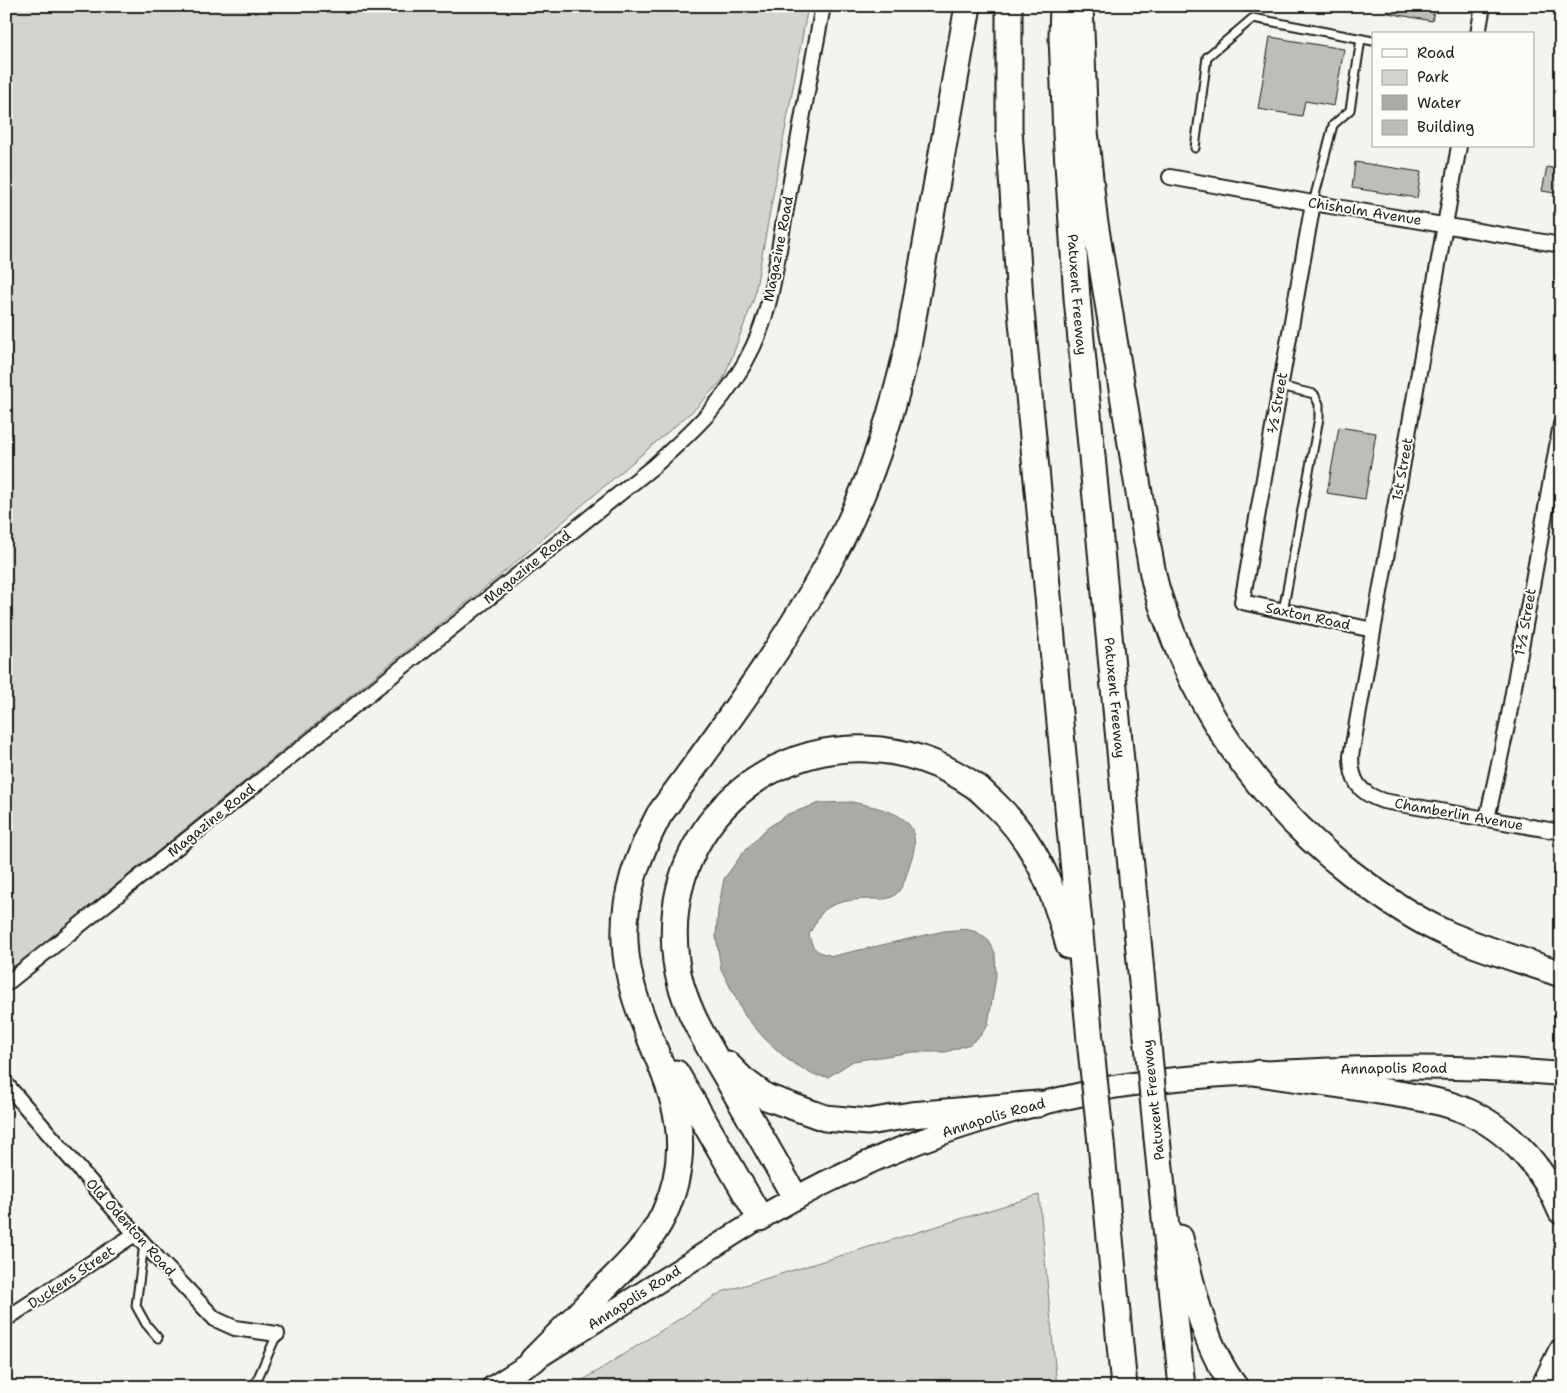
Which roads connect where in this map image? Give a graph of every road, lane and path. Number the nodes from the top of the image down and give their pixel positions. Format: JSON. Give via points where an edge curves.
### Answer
{"nodes":[{"id":1,"x":823,"y":6,"type":"edge"},
{"id":2,"x":968,"y":6,"type":"edge"},
{"id":3,"x":1009,"y":6,"type":"edge"},
{"id":4,"x":1063,"y":6,"type":"edge"},
{"id":5,"x":1080,"y":6,"type":"edge"},
{"id":6,"x":1483,"y":6,"type":"edge"},
{"id":7,"x":1478,"y":32,"type":"edge"},
{"id":8,"x":1361,"y":39,"type":"junction"},
{"id":9,"x":1372,"y":41,"type":"edge"},
{"id":10,"x":1195,"y":148,"type":"dead end"},
{"id":11,"x":1459,"y":148,"type":"edge"},
{"id":12,"x":1170,"y":177,"type":"dead end"},
{"id":13,"x":1313,"y":203,"type":"junction"},
{"id":14,"x":1445,"y":224,"type":"junction"},
{"id":15,"x":1561,"y":245,"type":"edge"},
{"id":16,"x":1280,"y":386,"type":"junction"},
{"id":17,"x":1561,"y":424,"type":"edge"},
{"id":18,"x":1242,"y":602,"type":"joint"},
{"id":19,"x":1283,"y":611,"type":"junction"},
{"id":20,"x":1373,"y":630,"type":"junction"},
{"id":21,"x":1360,"y":789,"type":"joint"},
{"id":22,"x":1487,"y":819,"type":"junction"},
{"id":23,"x":1561,"y":832,"type":"edge"},
{"id":24,"x":1561,"y":974,"type":"edge"},
{"id":25,"x":6,"y":984,"type":"edge"},
{"id":26,"x":639,"y":1010,"type":"junction"},
{"id":27,"x":1088,"y":1015,"type":"junction"},
{"id":28,"x":706,"y":1040,"type":"junction"},
{"id":29,"x":1259,"y":1073,"type":"junction"},
{"id":30,"x":1561,"y":1074,"type":"edge"},
{"id":31,"x":6,"y":1084,"type":"edge"},
{"id":32,"x":1038,"y":1104,"type":"junction"},
{"id":33,"x":1158,"y":1146,"type":"junction"},
{"id":34,"x":795,"y":1197,"type":"junction"},
{"id":35,"x":1561,"y":1211,"type":"edge"},
{"id":36,"x":760,"y":1218,"type":"junction"},
{"id":37,"x":140,"y":1239,"type":"junction"},
{"id":38,"x":6,"y":1319,"type":"edge"},
{"id":39,"x":277,"y":1334,"type":"joint"},
{"id":40,"x":158,"y":1338,"type":"dead end"},
{"id":41,"x":1561,"y":1352,"type":"edge"},
{"id":42,"x":532,"y":1360,"type":"junction"},
{"id":43,"x":254,"y":1387,"type":"edge"},
{"id":44,"x":492,"y":1387,"type":"edge"},
{"id":45,"x":1124,"y":1387,"type":"edge"},
{"id":46,"x":1182,"y":1387,"type":"edge"},
{"id":47,"x":1235,"y":1387,"type":"edge"},
{"id":48,"x":1544,"y":1387,"type":"edge"}],
"edges":[{"from":1,"to":25,"type":"street","name":"Magazine Road","via":[[765,312],[754,346],[717,405],[654,466]]},
{"from":2,"to":26,"type":"highway","via":[[908,346],[897,396],[879,451],[844,536],[812,593],[783,641],[660,815],[645,842],[627,902],[625,941]]},
{"from":3,"to":27,"type":"highway","via":[[1008,129],[1019,282]]},
{"from":4,"to":33,"type":"highway","name":"Patuxent Freeway","bridge":true,"via":[[1066,134],[1077,298]]},
{"from":5,"to":24,"type":"highway","via":[[1085,131],[1094,216],[1147,542],[1156,588],[1192,680],[1235,754],[1298,829],[1330,857],[1372,889],[1449,934]]},
{"from":6,"to":7,"type":"street"},
{"from":8,"to":9,"type":"lane"},
{"from":8,"to":10,"type":"lane","via":[[1253,18],[1207,57]]},
{"from":8,"to":13,"type":"lane","via":[[1350,110],[1333,125]]},
{"from":11,"to":14,"type":"street","name":"1st Street"},
{"from":12,"to":13,"type":"street","name":"Chisholm Avenue"},
{"from":13,"to":14,"type":"street","name":"Chisholm Avenue"},
{"from":13,"to":16,"type":"street","name":"½ Street"},
{"from":14,"to":15,"type":"street","name":"Chisholm Avenue"},
{"from":14,"to":20,"type":"street","name":"1st Street"},
{"from":16,"to":18,"type":"street","name":"½ Street"},
{"from":16,"to":19,"type":"lane","via":[[1314,394],[1319,404]]},
{"from":17,"to":22,"type":"street","name":"1½ Street","via":[[1507,726]]},
{"from":18,"to":19,"type":"street","name":"Saxton Road"},
{"from":19,"to":20,"type":"street","name":"Saxton Road"},
{"from":20,"to":21,"type":"street","name":"1st Street","via":[[1351,756],[1354,780]]},
{"from":21,"to":22,"type":"street","name":"Chamberlin Avenue","via":[[1383,801]]},
{"from":22,"to":23,"type":"street","name":"Chamberlin Avenue"},
{"from":26,"to":36,"type":"highway"},
{"from":26,"to":42,"type":"highway","via":[[676,1106],[680,1137],[675,1187],[647,1243]]},
{"from":27,"to":28,"type":"highway","via":[[1050,884],[1020,831],[1001,810],[976,786],[919,758],[892,751],[826,750],[793,760],[765,773],[744,788],[721,808],[691,856],[676,908],[676,962],[684,994]]},
{"from":27,"to":45,"type":"highway","bridge":true},
{"from":28,"to":32,"type":"highway","via":[[743,1080],[766,1097],[825,1118],[868,1122]]},
{"from":28,"to":34,"type":"highway"},
{"from":29,"to":30,"type":"main road","name":"Annapolis Road","via":[[1428,1067]]},
{"from":29,"to":32,"type":"main road","name":"Annapolis Road","via":[[1112,1088]]},
{"from":29,"to":35,"type":"highway","via":[[1423,1098],[1454,1106],[1510,1138],[1535,1165]]},
{"from":31,"to":37,"type":"street","name":"Old Odenton Road"},
{"from":32,"to":34,"type":"main road","name":"Annapolis Road","via":[[961,1126],[898,1149]]},
{"from":33,"to":46,"type":"highway","name":"Patuxent Freeway"},
{"from":33,"to":47,"type":"highway","via":[[1195,1297],[1211,1342]]},
{"from":34,"to":36,"type":"main road","name":"Annapolis Road"},
{"from":36,"to":42,"type":"main road","name":"Annapolis Road"},
{"from":37,"to":38,"type":"street","name":"Duckens Street"},
{"from":37,"to":39,"type":"street","name":"Old Odenton Road","via":[[214,1319],[235,1328]]},
{"from":37,"to":40,"type":"lane","via":[[136,1306]]},
{"from":39,"to":43,"type":"lane"},
{"from":41,"to":48,"type":"highway"},
{"from":42,"to":44,"type":"main road","name":"Annapolis Road"}]}
